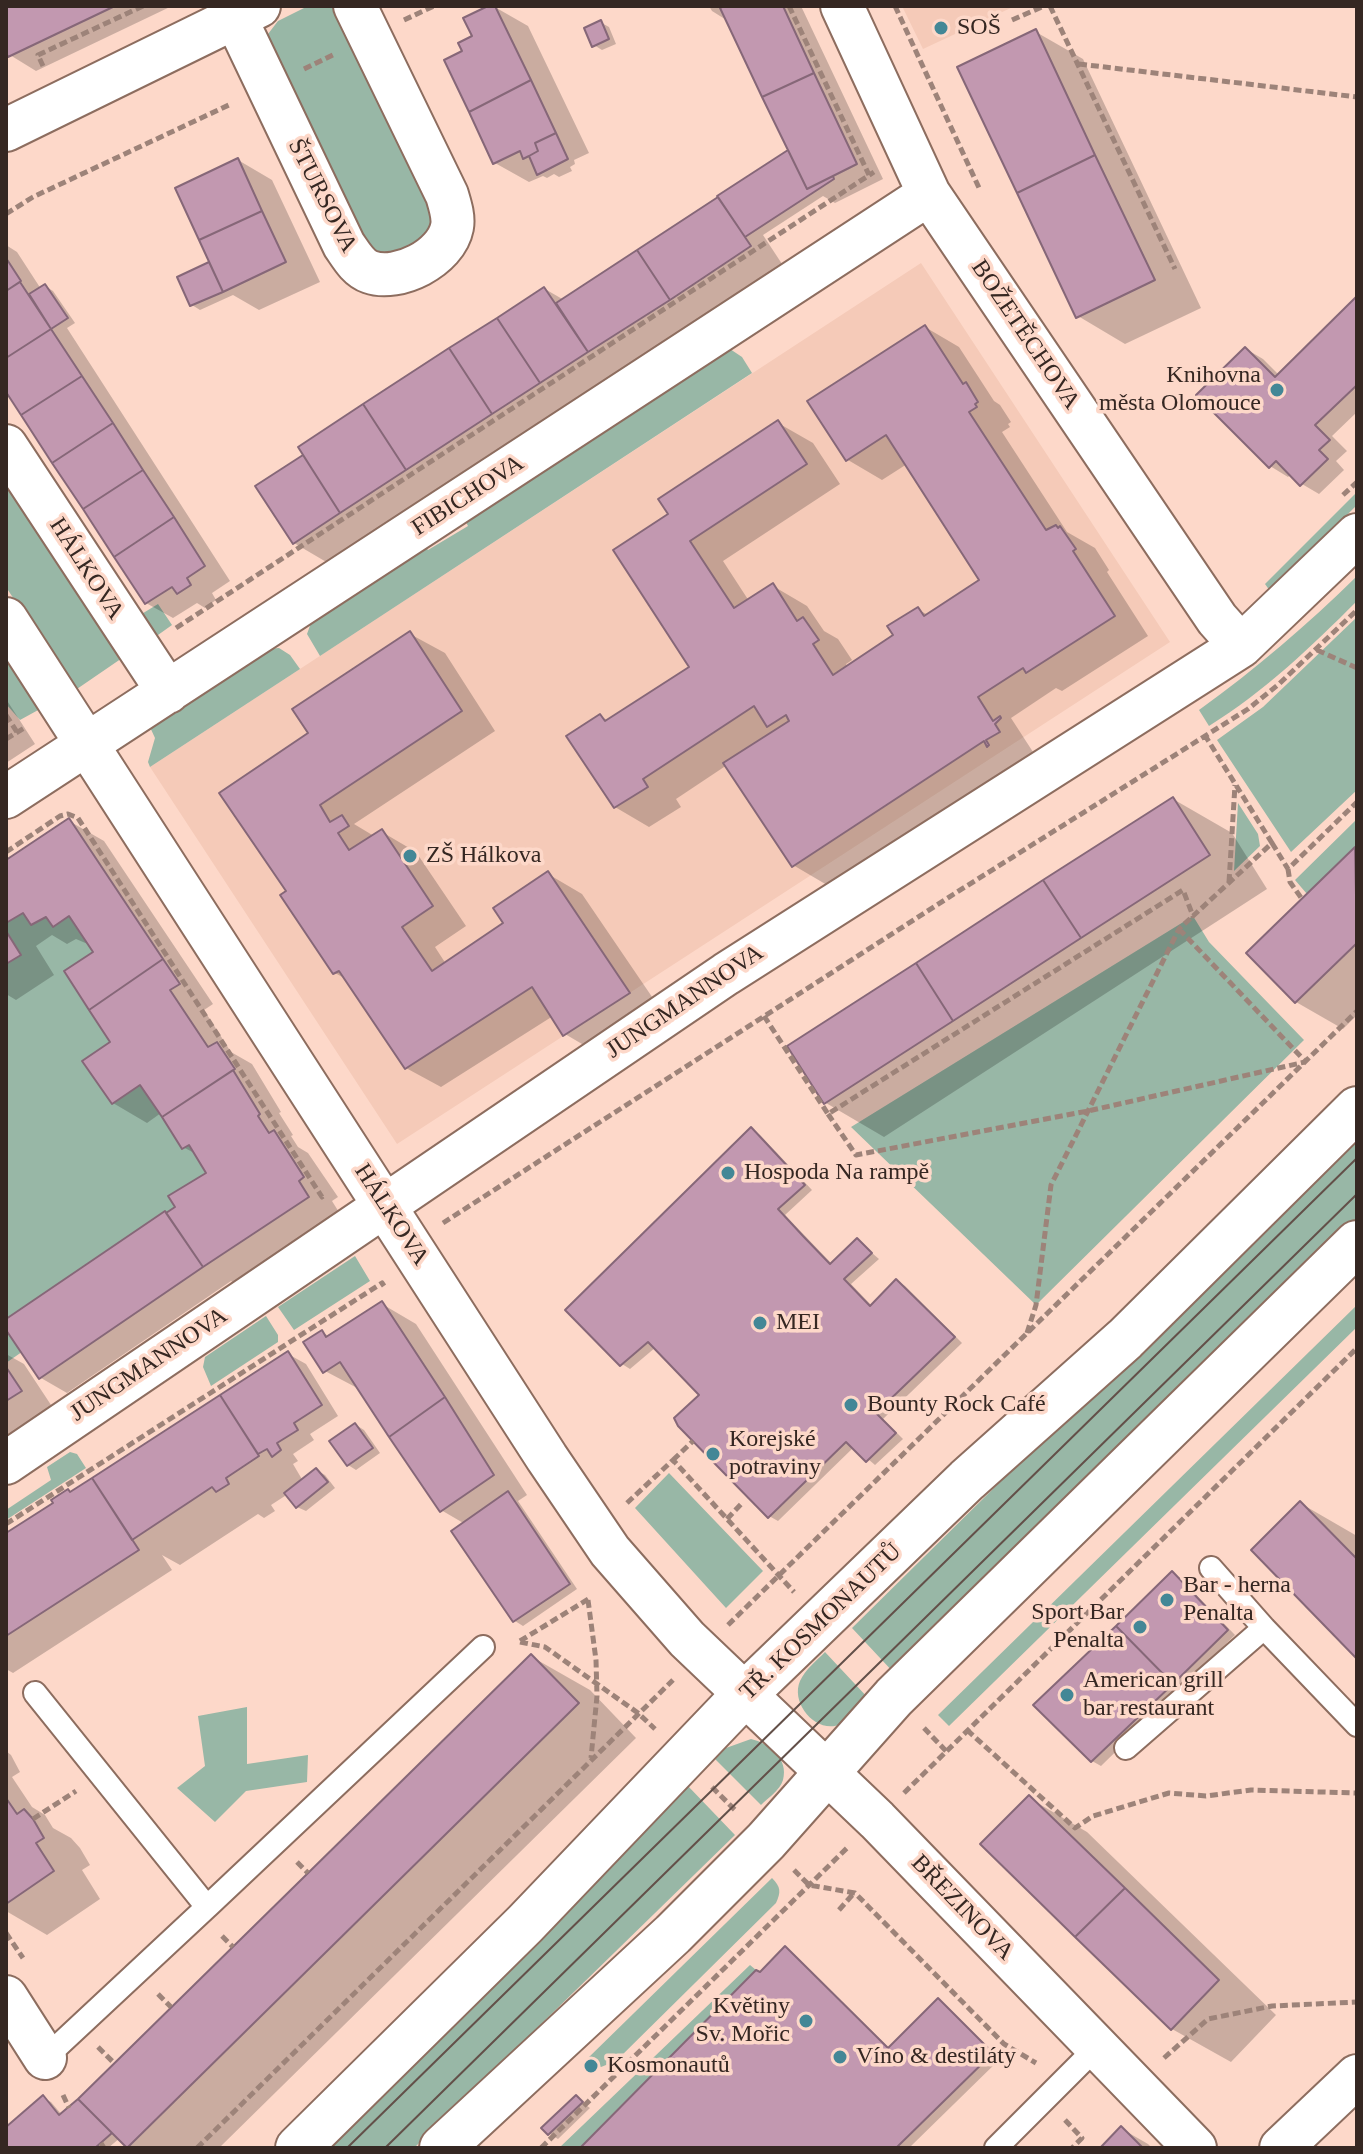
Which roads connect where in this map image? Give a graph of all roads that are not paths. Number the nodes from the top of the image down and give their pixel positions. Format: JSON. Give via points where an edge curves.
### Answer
{"nodes":[{"id":1,"x":355,"y":6,"type":"edge"},
{"id":2,"x":842,"y":6,"type":"edge"},
{"id":3,"x":247,"y":12,"type":"edge"},
{"id":4,"x":6,"y":130,"type":"edge"},
{"id":5,"x":929,"y":194,"type":"junction"},
{"id":6,"x":6,"y":446,"type":"edge"},
{"id":7,"x":1357,"y":535,"type":"edge"},
{"id":8,"x":6,"y":619,"type":"edge"},
{"id":9,"x":1241,"y":646,"type":"junction"},
{"id":10,"x":168,"y":692,"type":"junction"},
{"id":11,"x":88,"y":744,"type":"junction"},
{"id":12,"x":6,"y":797,"type":"edge"},
{"id":13,"x":1357,"y":1109,"type":"edge"},
{"id":14,"x":384,"y":1204,"type":"junction"},
{"id":15,"x":1357,"y":1243,"type":"edge"},
{"id":16,"x":6,"y":1463,"type":"edge"},
{"id":17,"x":1211,"y":1568,"type":"dead end"},
{"id":18,"x":1264,"y":1628,"type":"junction"},
{"id":19,"x":483,"y":1647,"type":"road end"},
{"id":20,"x":35,"y":1693,"type":"dead end"},
{"id":21,"x":745,"y":1694,"type":"junction"},
{"id":22,"x":1357,"y":1725,"type":"edge"},
{"id":23,"x":1126,"y":1748,"type":"dead end"},
{"id":24,"x":825,"y":1772,"type":"junction"},
{"id":25,"x":207,"y":1907,"type":"junction"},
{"id":26,"x":6,"y":1997,"type":"edge"},
{"id":27,"x":1097,"y":2047,"type":"junction"},
{"id":28,"x":45,"y":2058,"type":"joint"},
{"id":29,"x":1357,"y":2076,"type":"edge"},
{"id":30,"x":1287,"y":2142,"type":"edge"},
{"id":31,"x":298,"y":2148,"type":"edge"},
{"id":32,"x":442,"y":2148,"type":"edge"},
{"id":33,"x":996,"y":2148,"type":"edge"},
{"id":34,"x":1195,"y":2148,"type":"edge"}],
"edges":[{"from":1,"to":3,"type":"street","name":"ŠTURSOVA","via":[[452,210],[452,227],[433,257],[393,275],[368,272],[344,245]]},
{"from":2,"to":5,"type":"street","name":"BOŽETĚCHOVA"},
{"from":3,"to":4,"type":"street","name":"ŠTURSOVA"},
{"from":5,"to":9,"type":"street","name":"BOŽETĚCHOVA","via":[[1217,619]]},
{"from":5,"to":10,"type":"street","name":"FIBICHOVA"},
{"from":6,"to":10,"type":"street","name":"HÁLKOVA"},
{"from":7,"to":9,"type":"street","name":"JUNGMANNOVA"},
{"from":8,"to":11,"type":"street","name":"HÁLKOVA"},
{"from":9,"to":14,"type":"street","name":"JUNGMANNOVA","via":[[726,974]]},
{"from":10,"to":11,"type":"street","name":"FIBICHOVA"},
{"from":11,"to":12,"type":"street","name":"FIBICHOVA"},
{"from":11,"to":14,"type":"street","name":"HÁLKOVA"},
{"from":13,"to":21,"type":"street","name":"TŘ. KOSMONAUTŮ","via":[[1125,1339],[967,1480]]},
{"from":14,"to":16,"type":"street","name":"JUNGMANNOVA"},
{"from":14,"to":21,"type":"street","name":"HÁLKOVA","via":[[610,1551],[687,1639]]},
{"from":15,"to":24,"type":"street","via":[[894,1697]]},
{"from":17,"to":18,"type":"lane"},
{"from":18,"to":22,"type":"lane"},
{"from":18,"to":23,"type":"lane"},
{"from":19,"to":25,"type":"lane"},
{"from":20,"to":25,"type":"lane"},
{"from":21,"to":24,"type":"street","name":"HÁLKOVA"},
{"from":21,"to":31,"type":"street","name":"TŘ. KOSMONAUTŮ","via":[[525,1924]]},
{"from":24,"to":27,"type":"street","name":"BŘEZINOVA"},
{"from":24,"to":32,"type":"street","via":[[766,1841],[673,1934]]},
{"from":25,"to":28,"type":"lane"},
{"from":26,"to":28,"type":"street"},
{"from":27,"to":33,"type":"lane"},
{"from":27,"to":34,"type":"street","name":"BŘEZINOVA"},
{"from":29,"to":30,"type":"street"}]}
